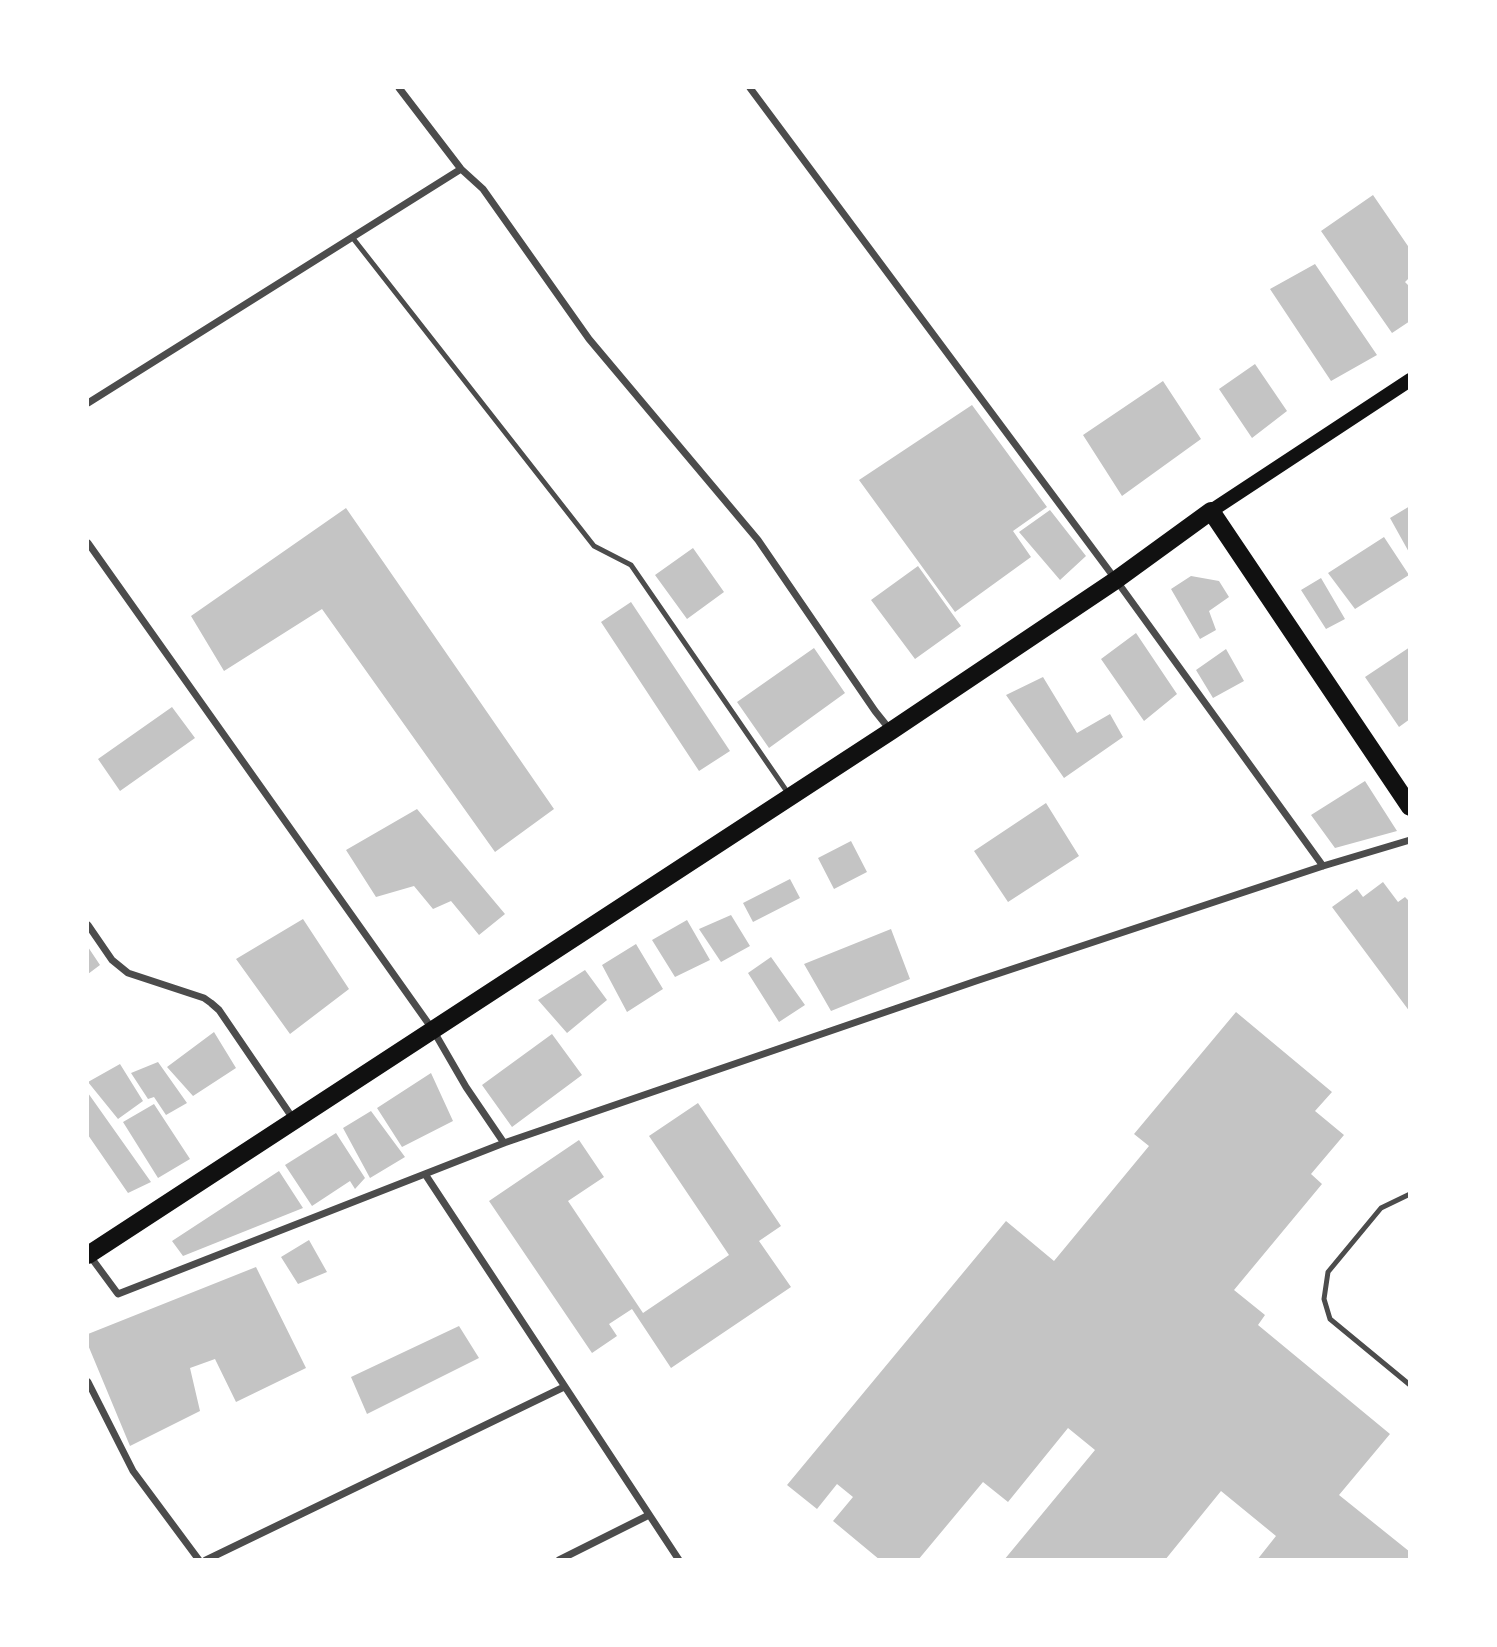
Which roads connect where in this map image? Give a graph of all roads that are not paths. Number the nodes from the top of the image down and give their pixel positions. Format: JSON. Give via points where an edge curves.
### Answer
{"nodes":[{"id":1,"x":399,"y":88,"type":"edge"},
{"id":2,"x":750,"y":88,"type":"edge"},
{"id":3,"x":461,"y":169,"type":"junction"},
{"id":4,"x":352,"y":237,"type":"junction"},
{"id":5,"x":1409,"y":380,"type":"edge"},
{"id":6,"x":88,"y":403,"type":"edge"},
{"id":7,"x":1211,"y":511,"type":"junction"},
{"id":8,"x":88,"y":543,"type":"edge"},
{"id":9,"x":1116,"y":580,"type":"junction"},
{"id":10,"x":891,"y":731,"type":"junction"},
{"id":11,"x":790,"y":796,"type":"junction"},
{"id":12,"x":1409,"y":807,"type":"edge"},
{"id":13,"x":1409,"y":840,"type":"edge"},
{"id":14,"x":1323,"y":866,"type":"junction"},
{"id":15,"x":88,"y":925,"type":"edge"},
{"id":16,"x":433,"y":1030,"type":"junction"},
{"id":17,"x":294,"y":1121,"type":"junction"},
{"id":18,"x":504,"y":1143,"type":"junction"},
{"id":19,"x":425,"y":1174,"type":"junction"},
{"id":20,"x":1409,"y":1194,"type":"edge"},
{"id":21,"x":88,"y":1254,"type":"edge"},
{"id":22,"x":88,"y":1382,"type":"edge"},
{"id":23,"x":1409,"y":1385,"type":"edge"},
{"id":24,"x":564,"y":1387,"type":"junction"},
{"id":25,"x":649,"y":1515,"type":"junction"},
{"id":26,"x":200,"y":1559,"type":"edge"},
{"id":27,"x":206,"y":1559,"type":"edge"},
{"id":28,"x":559,"y":1559,"type":"edge"},
{"id":29,"x":679,"y":1559,"type":"edge"}],
"edges":[{"from":1,"to":3,"type":"street"},
{"from":2,"to":9,"type":"street"},
{"from":3,"to":4,"type":"street"},
{"from":3,"to":10,"type":"street","via":[[483,189],[589,338],[758,540]]},
{"from":4,"to":6,"type":"street"},
{"from":4,"to":11,"type":"lane","via":[[594,546],[631,565]]},
{"from":5,"to":7,"type":"main road"},
{"from":7,"to":9,"type":"main road"},
{"from":7,"to":12,"type":"main road"},
{"from":8,"to":16,"type":"street"},
{"from":9,"to":10,"type":"main road"},
{"from":9,"to":14,"type":"street"},
{"from":10,"to":11,"type":"main road"},
{"from":11,"to":16,"type":"main road"},
{"from":13,"to":14,"type":"street"},
{"from":14,"to":18,"type":"street"},
{"from":15,"to":17,"type":"street","via":[[112,960],[128,973],[204,998],[219,1010]]},
{"from":16,"to":17,"type":"main road"},
{"from":16,"to":18,"type":"street"},
{"from":17,"to":21,"type":"main road"},
{"from":18,"to":19,"type":"street"},
{"from":19,"to":21,"type":"street","via":[[118,1294]]},
{"from":19,"to":24,"type":"street"},
{"from":20,"to":23,"type":"lane","via":[[1381,1209],[1328,1272],[1324,1299],[1330,1319]]},
{"from":22,"to":26,"type":"street","via":[[133,1471]]},
{"from":24,"to":25,"type":"street"},
{"from":24,"to":27,"type":"street"},
{"from":25,"to":28,"type":"street"},
{"from":25,"to":29,"type":"street"}]}
